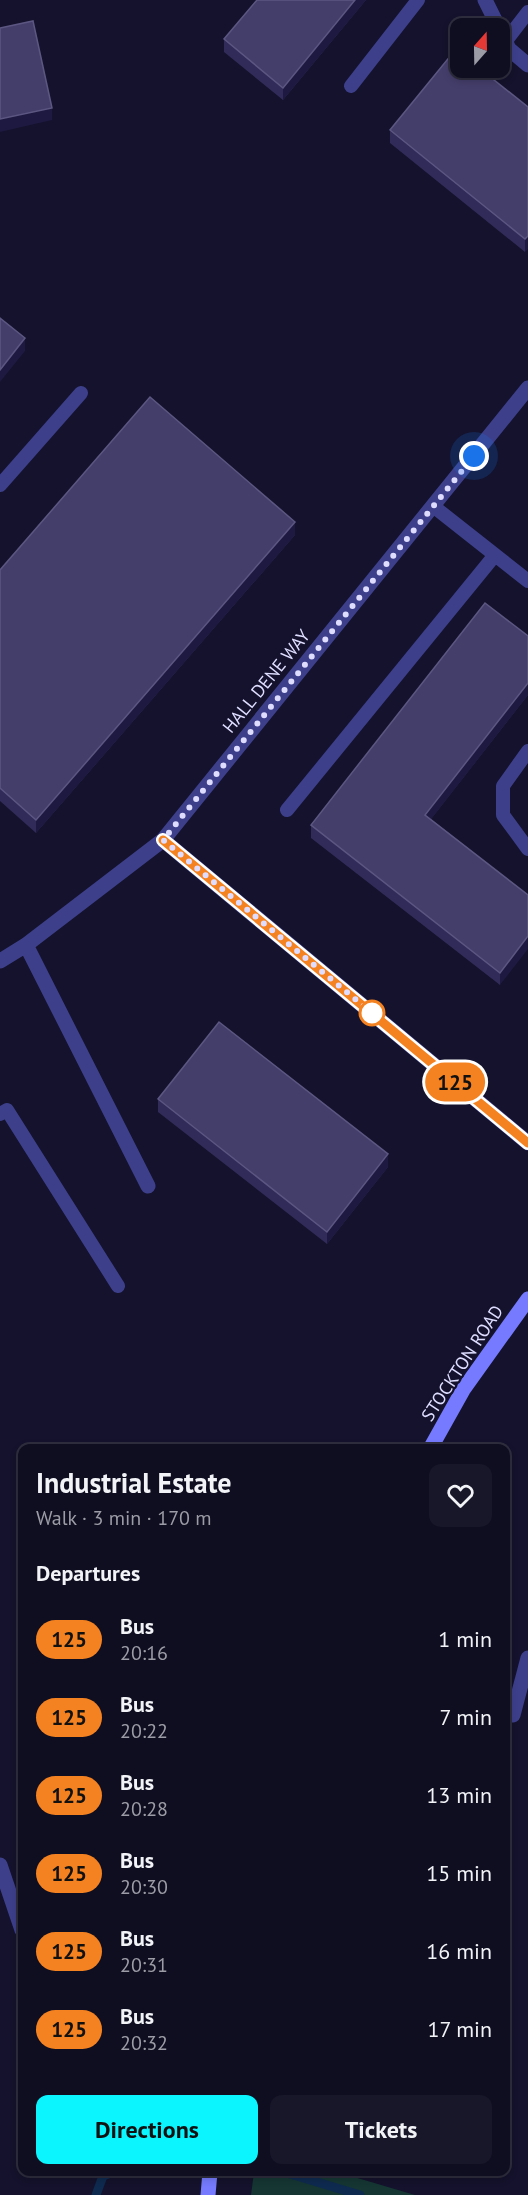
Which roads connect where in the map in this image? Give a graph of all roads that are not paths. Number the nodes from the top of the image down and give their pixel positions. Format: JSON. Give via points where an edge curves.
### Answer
{"nodes":[{"id":1,"x":418,"y":0,"type":"edge"},
{"id":2,"x":484,"y":0,"type":"edge"},
{"id":3,"x":528,"y":12,"type":"edge"},
{"id":4,"x":493,"y":18,"type":"edge"},
{"id":5,"x":510,"y":26,"type":"edge"},
{"id":6,"x":510,"y":50,"type":"edge"},
{"id":7,"x":528,"y":65,"type":"edge"},
{"id":8,"x":351,"y":86,"type":"dead end"},
{"id":9,"x":528,"y":388,"type":"edge"},
{"id":10,"x":81,"y":393,"type":"dead end"},
{"id":11,"x":0,"y":485,"type":"edge"},
{"id":12,"x":433,"y":506,"type":"junction"},
{"id":13,"x":495,"y":555,"type":"junction"},
{"id":14,"x":528,"y":581,"type":"edge"},
{"id":15,"x":528,"y":751,"type":"edge"},
{"id":16,"x":286,"y":810,"type":"dead end"},
{"id":17,"x":163,"y":840,"type":"junction"},
{"id":18,"x":528,"y":849,"type":"edge"},
{"id":19,"x":26,"y":945,"type":"junction"},
{"id":20,"x":0,"y":961,"type":"edge"},
{"id":21,"x":0,"y":1114,"type":"edge"},
{"id":22,"x":528,"y":1143,"type":"edge"},
{"id":23,"x":148,"y":1186,"type":"dead end"},
{"id":24,"x":118,"y":1286,"type":"dead end"},
{"id":25,"x":528,"y":1299,"type":"edge"},
{"id":26,"x":433,"y":1444,"type":"edge"},
{"id":27,"x":528,"y":1658,"type":"edge"},
{"id":28,"x":510,"y":1714,"type":"edge"},
{"id":29,"x":0,"y":1865,"type":"edge"},
{"id":30,"x":18,"y":1918,"type":"edge"},
{"id":31,"x":210,"y":2176,"type":"edge"},
{"id":32,"x":208,"y":2195,"type":"edge"}],
"edges":[{"from":1,"to":8,"type":"lane"},
{"from":2,"to":4,"type":"street"},
{"from":3,"to":5,"type":"lane"},
{"from":6,"to":7,"type":"street"},
{"from":9,"to":12,"type":"street","name":"HALL DENE WAY"},
{"from":10,"to":11,"type":"lane"},
{"from":12,"to":13,"type":"lane"},
{"from":12,"to":17,"type":"street","name":"HALL DENE WAY"},
{"from":13,"to":14,"type":"lane"},
{"from":13,"to":16,"type":"lane"},
{"from":15,"to":18,"type":"lane","via":[[503,786],[503,815]]},
{"from":17,"to":19,"type":"street","name":"HALL DENE WAY"},
{"from":17,"to":22,"type":"street"},
{"from":19,"to":20,"type":"street","name":"HALL DENE WAY"},
{"from":19,"to":23,"type":"street"},
{"from":21,"to":24,"type":"lane","via":[[7,1110]]},
{"from":25,"to":26,"type":"main road","name":"STOCKTON ROAD","via":[[463,1390]]},
{"from":27,"to":28,"type":"street","via":[[513,1715]]},
{"from":29,"to":30,"type":"street"},
{"from":31,"to":32,"type":"main road"}]}
